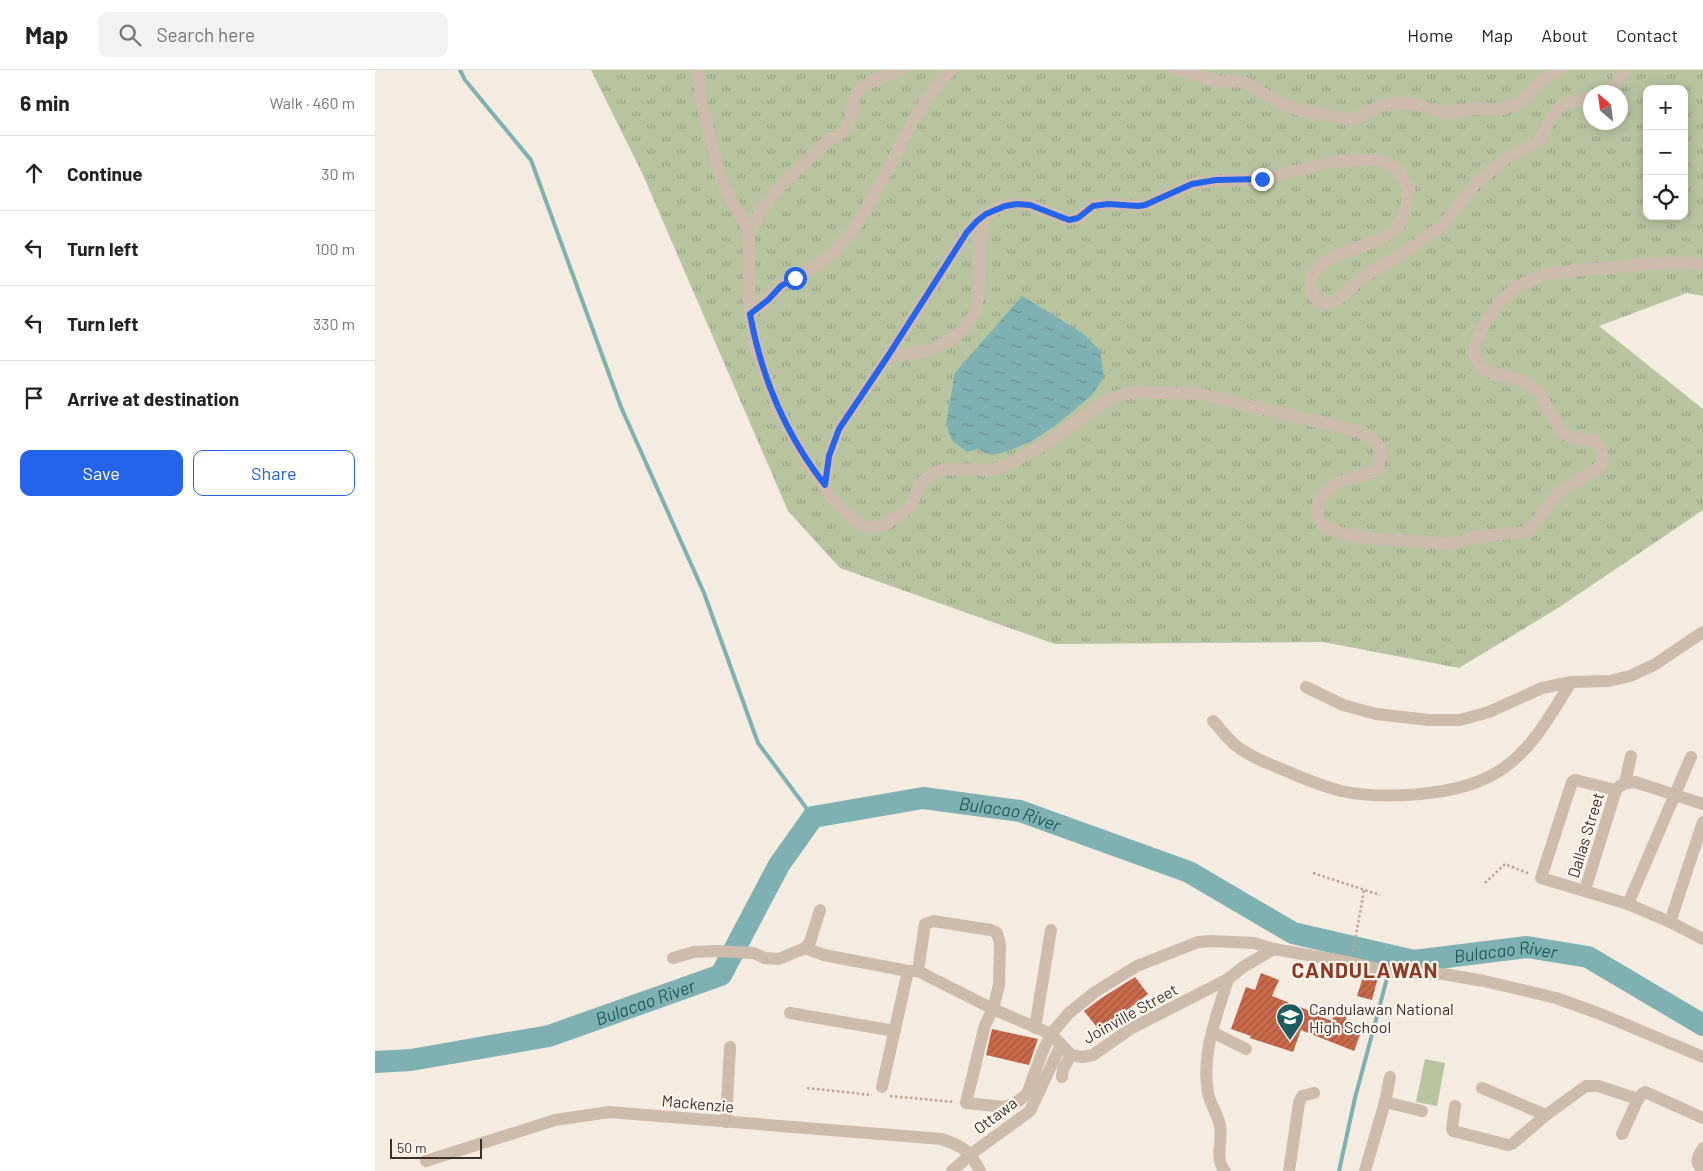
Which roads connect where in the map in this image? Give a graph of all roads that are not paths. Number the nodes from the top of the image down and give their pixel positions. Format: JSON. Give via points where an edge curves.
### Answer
{"nodes":[{"id":1,"x":698,"y":70,"type":"edge"},
{"id":2,"x":901,"y":70,"type":"edge"},
{"id":3,"x":951,"y":70,"type":"edge"},
{"id":4,"x":1174,"y":70,"type":"edge"},
{"id":5,"x":1558,"y":70,"type":"edge"},
{"id":6,"x":1624,"y":70,"type":"edge"},
{"id":7,"x":1614,"y":85,"type":"edge"},
{"id":8,"x":1583,"y":99,"type":"edge"},
{"id":9,"x":986,"y":214,"type":"junction"},
{"id":10,"x":749,"y":232,"type":"junction"},
{"id":11,"x":1703,"y":264,"type":"edge"},
{"id":12,"x":750,"y":314,"type":"junction"},
{"id":13,"x":888,"y":356,"type":"junction"},
{"id":14,"x":825,"y":485,"type":"junction"},
{"id":15,"x":1703,"y":632,"type":"edge"},
{"id":16,"x":1571,"y":682,"type":"junction"},
{"id":17,"x":1306,"y":687,"type":"dead end"},
{"id":18,"x":1213,"y":721,"type":"dead end"},
{"id":19,"x":1631,"y":756,"type":"dead end"},
{"id":20,"x":1691,"y":757,"type":"dead end"},
{"id":21,"x":1620,"y":787,"type":"junction"},
{"id":22,"x":1674,"y":793,"type":"junction"},
{"id":23,"x":1703,"y":804,"type":"edge"},
{"id":24,"x":1703,"y":822,"type":"edge"},
{"id":25,"x":1585,"y":890,"type":"junction"},
{"id":26,"x":1628,"y":904,"type":"junction"},
{"id":27,"x":820,"y":910,"type":"dead end"},
{"id":28,"x":1670,"y":922,"type":"junction"},
{"id":29,"x":1051,"y":930,"type":"dead end"},
{"id":30,"x":1703,"y":939,"type":"edge"},
{"id":31,"x":805,"y":948,"type":"junction"},
{"id":32,"x":1274,"y":949,"type":"junction"},
{"id":33,"x":673,"y":958,"type":"dead end"},
{"id":34,"x":913,"y":971,"type":"junction"},
{"id":35,"x":1229,"y":979,"type":"junction"},
{"id":36,"x":993,"y":1009,"type":"junction"},
{"id":37,"x":790,"y":1013,"type":"dead end"},
{"id":38,"x":1035,"y":1028,"type":"junction"},
{"id":39,"x":895,"y":1031,"type":"junction"},
{"id":40,"x":1212,"y":1032,"type":"junction"},
{"id":41,"x":1051,"y":1034,"type":"junction"},
{"id":42,"x":1061,"y":1045,"type":"junction"},
{"id":43,"x":730,"y":1047,"type":"dead end"},
{"id":44,"x":1246,"y":1049,"type":"dead end"},
{"id":45,"x":1071,"y":1055,"type":"junction"},
{"id":46,"x":1703,"y":1057,"type":"edge"},
{"id":47,"x":1062,"y":1077,"type":"dead end"},
{"id":48,"x":1390,"y":1077,"type":"dead end"},
{"id":49,"x":1482,"y":1088,"type":"dead end"},
{"id":50,"x":881,"y":1091,"type":"road end"},
{"id":51,"x":1314,"y":1093,"type":"dead end"},
{"id":52,"x":1638,"y":1099,"type":"junction"},
{"id":53,"x":1385,"y":1102,"type":"junction"},
{"id":54,"x":1455,"y":1106,"type":"dead end"},
{"id":55,"x":1422,"y":1111,"type":"dead end"},
{"id":56,"x":1547,"y":1115,"type":"junction"},
{"id":57,"x":1703,"y":1118,"type":"edge"},
{"id":58,"x":726,"y":1122,"type":"junction"},
{"id":59,"x":1622,"y":1134,"type":"dead end"},
{"id":60,"x":1703,"y":1148,"type":"edge"},
{"id":61,"x":971,"y":1154,"type":"junction"},
{"id":62,"x":426,"y":1161,"type":"dead end"},
{"id":63,"x":1703,"y":1170,"type":"edge"},
{"id":64,"x":953,"y":1171,"type":"edge"},
{"id":65,"x":980,"y":1171,"type":"edge"},
{"id":66,"x":1225,"y":1171,"type":"edge"},
{"id":67,"x":1289,"y":1171,"type":"edge"},
{"id":68,"x":1365,"y":1171,"type":"edge"}],
"edges":[{"from":1,"to":10,"type":"street","via":[[700,94],[721,180]]},
{"from":2,"to":10,"type":"street","via":[[859,90],[842,132],[828,140],[777,190]]},
{"from":3,"to":12,"type":"street","via":[[915,117],[852,231],[834,252],[781,286]]},
{"from":4,"to":5,"type":"street","via":[[1220,82],[1248,84],[1283,105],[1347,119],[1381,105],[1392,104],[1409,103],[1448,113],[1503,109],[1521,102],[1542,80]]},
{"from":6,"to":7,"type":"street"},
{"from":8,"to":9,"type":"street","via":[[1556,110],[1538,142],[1508,157],[1475,184],[1443,225],[1364,276],[1339,299],[1327,304],[1319,303],[1311,291],[1314,271],[1331,258],[1396,228],[1406,210],[1409,188],[1398,170],[1377,159],[1332,162],[1262,179],[1192,184],[1145,205],[1093,206],[1078,218],[1069,220],[1030,205],[1005,206]]},
{"from":9,"to":13,"type":"street","via":[[967,232]]},
{"from":9,"to":13,"type":"street","via":[[979,242],[976,311],[966,326],[954,338],[927,351]]},
{"from":10,"to":12,"type":"street"},
{"from":11,"to":14,"type":"street","via":[[1668,262],[1549,273],[1517,286],[1498,304],[1485,323],[1475,344],[1474,356],[1481,368],[1524,381],[1540,393],[1565,435],[1594,440],[1603,452],[1600,467],[1557,493],[1533,526],[1519,534],[1474,537],[1455,544],[1365,538],[1324,527],[1318,518],[1318,504],[1338,482],[1373,472],[1381,456],[1377,443],[1357,432],[1199,394],[1137,392],[1107,400],[1044,445],[1007,464],[992,470],[956,469],[931,474],[919,484],[910,507],[885,525],[869,528],[855,521],[833,500]]},
{"from":12,"to":14,"type":"street","via":[[755,346],[779,410],[808,463]]},
{"from":13,"to":14,"type":"street","via":[[839,429],[829,456]]},
{"from":15,"to":16,"type":"street","via":[[1654,665],[1630,676]]},
{"from":16,"to":17,"type":"street","via":[[1542,688],[1489,712],[1460,720],[1376,714],[1343,704]]},
{"from":16,"to":18,"type":"street","via":[[1531,743],[1493,774],[1459,788],[1416,794],[1341,791],[1303,778],[1258,760],[1234,744]]},
{"from":19,"to":21,"type":"street","name":"Dallas Street"},
{"from":20,"to":22,"type":"street"},
{"from":21,"to":22,"type":"street","via":[[1635,782]]},
{"from":21,"to":25,"type":"street","name":"Dallas Street"},
{"from":21,"to":25,"type":"street","via":[[1572,782],[1541,878]]},
{"from":22,"to":23,"type":"street"},
{"from":22,"to":26,"type":"street"},
{"from":24,"to":28,"type":"street"},
{"from":25,"to":26,"type":"street"},
{"from":26,"to":28,"type":"street"},
{"from":27,"to":31,"type":"street"},
{"from":28,"to":30,"type":"street"},
{"from":29,"to":38,"type":"street"},
{"from":31,"to":33,"type":"street","via":[[779,959],[725,951],[694,952]]},
{"from":31,"to":34,"type":"street","via":[[824,955]]},
{"from":32,"to":35,"type":"street","name":"Joinville Street"},
{"from":32,"to":41,"type":"street","via":[[1254,943],[1198,942],[1137,966],[1095,992],[1069,1013]]},
{"from":32,"to":46,"type":"street","via":[[1388,972],[1443,974],[1485,981],[1555,998]]},
{"from":34,"to":36,"type":"street"},
{"from":34,"to":36,"type":"street","via":[[928,922],[995,931],[1000,944],[999,985]]},
{"from":34,"to":39,"type":"street"},
{"from":35,"to":40,"type":"street"},
{"from":35,"to":45,"type":"street","name":"Joinville Street","via":[[1130,1028],[1093,1055]]},
{"from":36,"to":38,"type":"street"},
{"from":36,"to":41,"type":"street","via":[[985,1025],[966,1103],[1004,1107],[1016,1103],[1027,1094]]},
{"from":37,"to":39,"type":"street"},
{"from":38,"to":41,"type":"street"},
{"from":39,"to":50,"type":"street"},
{"from":40,"to":44,"type":"street"},
{"from":40,"to":66,"type":"street","via":[[1208,1047],[1208,1094],[1221,1126],[1220,1163]]},
{"from":41,"to":42,"type":"street","name":"Joinville Street"},
{"from":42,"to":45,"type":"street","name":"Joinville Street"},
{"from":42,"to":61,"type":"street","name":"Ottawa","via":[[1030,1111]]},
{"from":43,"to":58,"type":"street"},
{"from":45,"to":47,"type":"street"},
{"from":48,"to":53,"type":"street"},
{"from":49,"to":56,"type":"street"},
{"from":51,"to":67,"type":"street","via":[[1302,1096],[1299,1103]]},
{"from":52,"to":56,"type":"street","via":[[1598,1086],[1586,1086]]},
{"from":52,"to":57,"type":"street","via":[[1645,1092],[1649,1093]]},
{"from":52,"to":59,"type":"street"},
{"from":53,"to":55,"type":"street"},
{"from":53,"to":68,"type":"street"},
{"from":54,"to":56,"type":"street","via":[[1453,1131],[1508,1145]]},
{"from":58,"to":61,"type":"street","name":"Mackenzie","via":[[942,1139]]},
{"from":58,"to":62,"type":"street","name":"Mackenzie","via":[[609,1112],[555,1120]]},
{"from":60,"to":63,"type":"street","via":[[1697,1162]]},
{"from":61,"to":64,"type":"street","name":"Ottawa"},
{"from":61,"to":65,"type":"street"}]}
